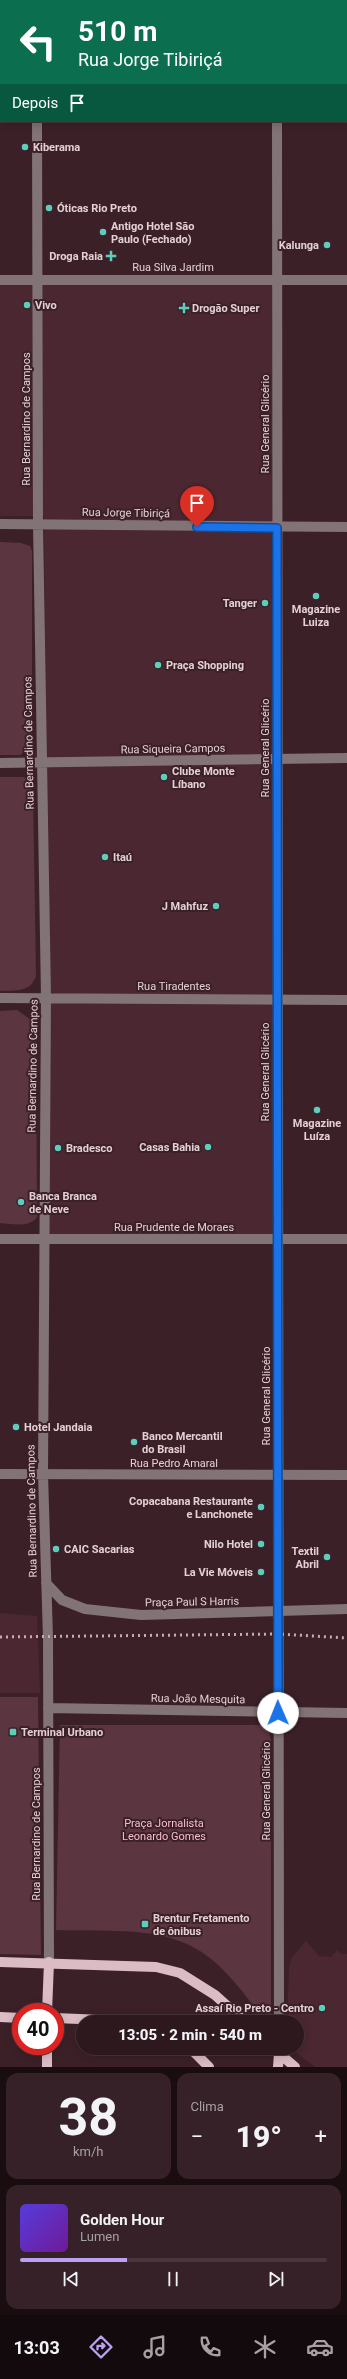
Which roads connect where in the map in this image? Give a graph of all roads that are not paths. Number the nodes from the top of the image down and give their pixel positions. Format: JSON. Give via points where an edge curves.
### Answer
{"nodes":[{"id":1,"x":37,"y":122,"type":"edge"},
{"id":2,"x":277,"y":122,"type":"edge"},
{"id":3,"x":276,"y":279,"type":"junction"},
{"id":4,"x":0,"y":280,"type":"edge"},
{"id":5,"x":38,"y":280,"type":"junction"},
{"id":6,"x":347,"y":280,"type":"edge"},
{"id":7,"x":0,"y":524,"type":"edge"},
{"id":8,"x":38,"y":524,"type":"junction"},
{"id":9,"x":347,"y":527,"type":"edge"},
{"id":10,"x":277,"y":528,"type":"junction"},
{"id":11,"x":347,"y":758,"type":"edge"},
{"id":12,"x":277,"y":759,"type":"junction"},
{"id":13,"x":42,"y":762,"type":"junction"},
{"id":14,"x":0,"y":763,"type":"edge"},
{"id":15,"x":46,"y":997,"type":"junction"},
{"id":16,"x":0,"y":998,"type":"edge"},
{"id":17,"x":277,"y":999,"type":"junction"},
{"id":18,"x":347,"y":1000,"type":"edge"},
{"id":19,"x":0,"y":1239,"type":"edge"},
{"id":20,"x":43,"y":1239,"type":"junction"},
{"id":21,"x":278,"y":1239,"type":"junction"},
{"id":22,"x":347,"y":1239,"type":"edge"},
{"id":23,"x":0,"y":1474,"type":"edge"},
{"id":24,"x":43,"y":1474,"type":"junction"},
{"id":25,"x":278,"y":1475,"type":"junction"},
{"id":26,"x":347,"y":1475,"type":"edge"},
{"id":27,"x":46,"y":1583,"type":"junction"},
{"id":28,"x":347,"y":1609,"type":"edge"},
{"id":29,"x":278,"y":1610,"type":"junction"},
{"id":30,"x":48,"y":1708,"type":"junction"},
{"id":31,"x":278,"y":1713,"type":"junction"},
{"id":32,"x":347,"y":1713,"type":"edge"},
{"id":33,"x":0,"y":1962,"type":"edge"},
{"id":34,"x":49,"y":1962,"type":"junction"},
{"id":35,"x":47,"y":2003,"type":"edge"},
{"id":36,"x":238,"y":2015,"type":"edge"},
{"id":37,"x":278,"y":2015,"type":"edge"},
{"id":38,"x":0,"y":2017,"type":"edge"},
{"id":39,"x":12,"y":2018,"type":"edge"},
{"id":40,"x":64,"y":2018,"type":"edge"},
{"id":41,"x":76,"y":2019,"type":"edge"},
{"id":42,"x":47,"y":2055,"type":"edge"},
{"id":43,"x":197,"y":2055,"type":"edge"},
{"id":44,"x":277,"y":2056,"type":"edge"},
{"id":45,"x":47,"y":2067,"type":"edge"},
{"id":46,"x":209,"y":2067,"type":"edge"},
{"id":47,"x":295,"y":2067,"type":"edge"}],
"edges":[{"from":1,"to":5,"type":"street","name":"Rua Bernardino de Campos"},
{"from":2,"to":3,"type":"street","name":"Rua General Glicério"},
{"from":3,"to":5,"type":"street","name":"Rua Silva Jardim"},
{"from":3,"to":6,"type":"street","name":"Rua Silva Jardim"},
{"from":3,"to":10,"type":"street","name":"Rua General Glicério"},
{"from":4,"to":5,"type":"street","name":"Rua Silva Jardim"},
{"from":5,"to":8,"type":"street","name":"Rua Bernardino de Campos"},
{"from":7,"to":8,"type":"street","name":"Rua Jorge Tibiriçá"},
{"from":8,"to":10,"type":"street","name":"Rua Jorge Tibiriçá"},
{"from":8,"to":13,"type":"street","name":"Rua Bernardino de Campos"},
{"from":9,"to":10,"type":"street","name":"Rua Jorge Tibiriçá"},
{"from":10,"to":12,"type":"street","name":"Rua General Glicério"},
{"from":11,"to":12,"type":"street","name":"Rua Siqueira Campos"},
{"from":12,"to":13,"type":"street","name":"Rua Siqueira Campos"},
{"from":12,"to":17,"type":"street","name":"Rua General Glicério"},
{"from":13,"to":14,"type":"street","name":"Rua Siqueira Campos"},
{"from":13,"to":15,"type":"street","name":"Rua Bernardino de Campos"},
{"from":15,"to":16,"type":"street","name":"Rua Tiradentes"},
{"from":15,"to":17,"type":"street","name":"Rua Tiradentes"},
{"from":15,"to":20,"type":"street","name":"Rua Bernardino de Campos"},
{"from":17,"to":18,"type":"street","name":"Rua Tiradentes"},
{"from":17,"to":21,"type":"street","name":"Rua General Glicério"},
{"from":19,"to":20,"type":"street","name":"Rua Prudente de Moraes"},
{"from":20,"to":21,"type":"street","name":"Rua Prudente de Moraes"},
{"from":20,"to":24,"type":"street","name":"Rua Bernardino de Campos"},
{"from":21,"to":22,"type":"street","name":"Rua Prudente de Moraes"},
{"from":21,"to":25,"type":"street","name":"Rua General Glicério"},
{"from":23,"to":24,"type":"street","name":"Rua Pedro Amaral"},
{"from":24,"to":25,"type":"street","name":"Rua Pedro Amaral"},
{"from":24,"to":27,"type":"street","name":"Rua Bernardino de Campos"},
{"from":25,"to":26,"type":"street","name":"Rua Pedro Amaral"},
{"from":25,"to":29,"type":"street","name":"Rua General Glicério"},
{"from":27,"to":29,"type":"street","name":"Praça Paul S Harris","via":[[62,1600],[85,1610],[141,1615],[256,1613]]},
{"from":27,"to":30,"type":"street","name":"Rua Bernardino de Campos"},
{"from":28,"to":29,"type":"street","name":"Praça Paul S Harris"},
{"from":29,"to":31,"type":"street","name":"Rua General Glicério"},
{"from":30,"to":31,"type":"street","name":"Rua João Mesquita"},
{"from":30,"to":34,"type":"street","name":"Rua Bernardino de Campos"},
{"from":31,"to":32,"type":"street","name":"Rua João Mesquita"},
{"from":31,"to":37,"type":"street","name":"Rua General Glicério"},
{"from":33,"to":34,"type":"main road"},
{"from":34,"to":35,"type":"main road","name":"Rua Bernardino de Campos"},
{"from":34,"to":36,"type":"main road","via":[[156,1967],[180,1973],[215,1994]]},
{"from":38,"to":39,"type":"main road"},
{"from":40,"to":41,"type":"main road"},
{"from":42,"to":45,"type":"main road"},
{"from":43,"to":46,"type":"main road"},
{"from":44,"to":47,"type":"main road"}]}
